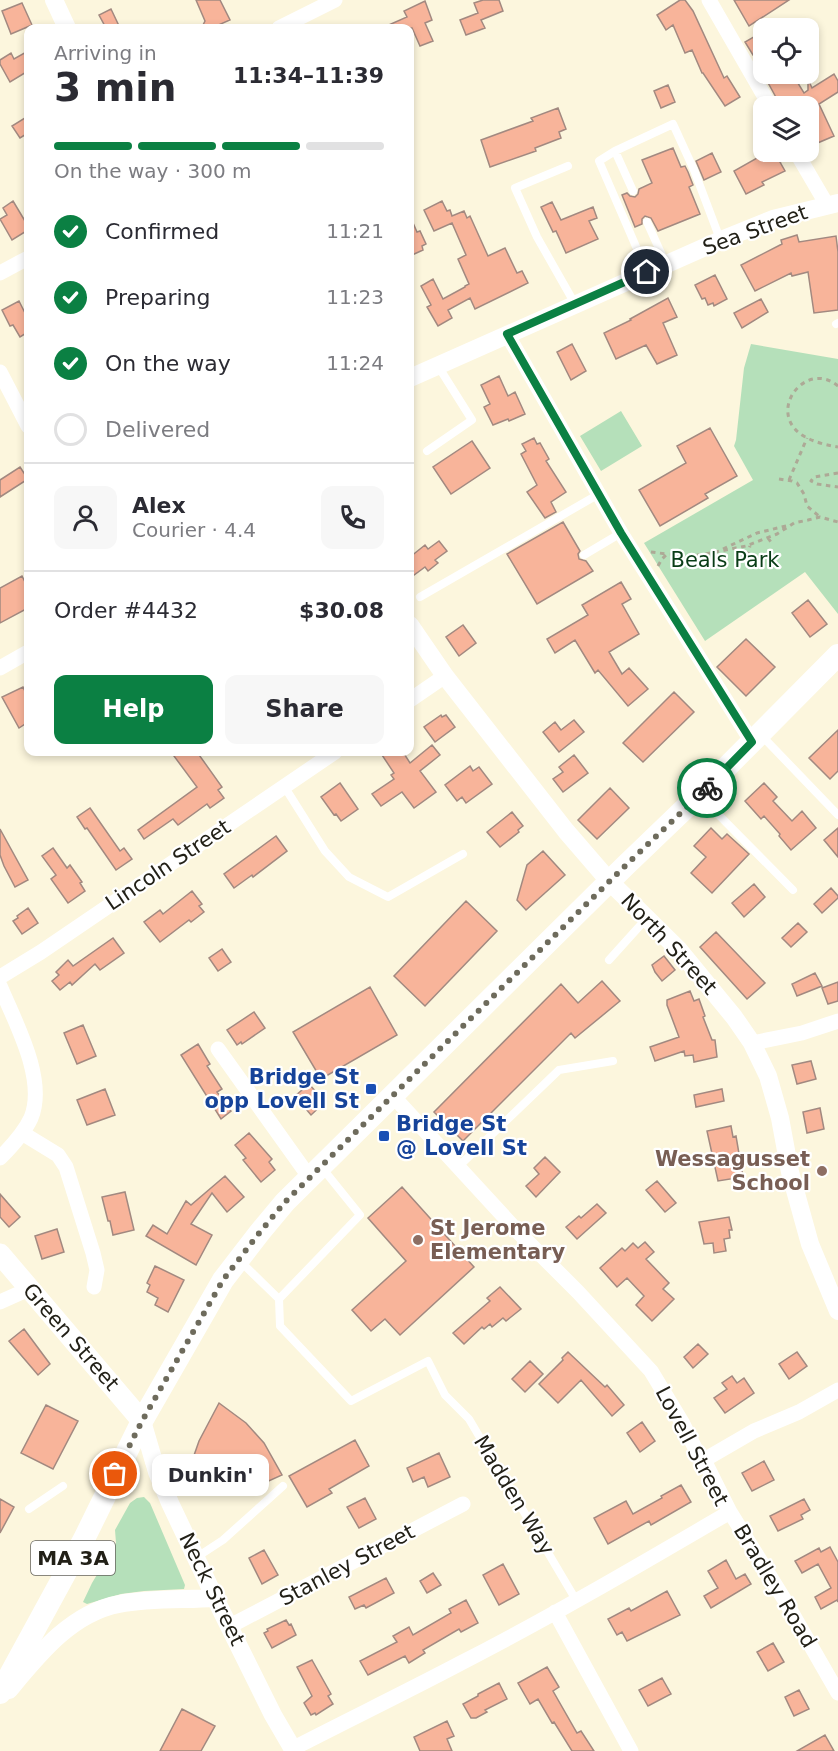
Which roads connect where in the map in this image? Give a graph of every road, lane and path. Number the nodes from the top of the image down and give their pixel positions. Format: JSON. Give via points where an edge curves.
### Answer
{"nodes":[{"id":1,"x":54,"y":0,"type":"edge"},
{"id":2,"x":335,"y":0,"type":"edge"},
{"id":3,"x":709,"y":0,"type":"edge"},
{"id":4,"x":65,"y":24,"type":"edge"},
{"id":5,"x":287,"y":24,"type":"edge"},
{"id":6,"x":764,"y":96,"type":"edge"},
{"id":7,"x":615,"y":151,"type":"junction"},
{"id":8,"x":803,"y":162,"type":"edge"},
{"id":9,"x":568,"y":166,"type":"dead end"},
{"id":10,"x":633,"y":191,"type":"dead end"},
{"id":11,"x":832,"y":204,"type":"edge"},
{"id":12,"x":646,"y":222,"type":"dead end"},
{"id":13,"x":721,"y":240,"type":"junction"},
{"id":14,"x":24,"y":260,"type":"edge"},
{"id":15,"x":666,"y":264,"type":"junction"},
{"id":16,"x":647,"y":272,"type":"junction"},
{"id":17,"x":0,"y":273,"type":"edge"},
{"id":18,"x":575,"y":304,"type":"junction"},
{"id":19,"x":507,"y":334,"type":"junction"},
{"id":20,"x":437,"y":365,"type":"junction"},
{"id":21,"x":0,"y":372,"type":"edge"},
{"id":22,"x":414,"y":376,"type":"edge"},
{"id":23,"x":838,"y":386,"type":"edge"},
{"id":24,"x":24,"y":418,"type":"edge"},
{"id":25,"x":807,"y":438,"type":"junction"},
{"id":26,"x":838,"y":447,"type":"edge"},
{"id":27,"x":427,"y":451,"type":"dead end"},
{"id":28,"x":838,"y":473,"type":"edge"},
{"id":29,"x":779,"y":479,"type":"dead end"},
{"id":30,"x":789,"y":480,"type":"junction"},
{"id":31,"x":838,"y":487,"type":"edge"},
{"id":32,"x":599,"y":494,"type":"junction"},
{"id":33,"x":820,"y":517,"type":"junction"},
{"id":34,"x":838,"y":522,"type":"edge"},
{"id":35,"x":794,"y":524,"type":"junction"},
{"id":36,"x":621,"y":533,"type":"junction"},
{"id":37,"x":768,"y":538,"type":"junction"},
{"id":38,"x":750,"y":545,"type":"junction"},
{"id":39,"x":773,"y":545,"type":"dead end"},
{"id":40,"x":719,"y":551,"type":"junction"},
{"id":41,"x":645,"y":552,"type":"dead end"},
{"id":42,"x":667,"y":554,"type":"junction"},
{"id":43,"x":585,"y":555,"type":"dead end"},
{"id":44,"x":747,"y":556,"type":"dead end"},
{"id":45,"x":656,"y":571,"type":"dead end"},
{"id":46,"x":420,"y":597,"type":"dead end"},
{"id":47,"x":414,"y":631,"type":"edge"},
{"id":48,"x":24,"y":654,"type":"edge"},
{"id":49,"x":835,"y":664,"type":"edge"},
{"id":50,"x":0,"y":668,"type":"edge"},
{"id":51,"x":445,"y":676,"type":"junction"},
{"id":52,"x":414,"y":697,"type":"edge"},
{"id":53,"x":756,"y":738,"type":"junction"},
{"id":54,"x":329,"y":756,"type":"edge"},
{"id":55,"x":284,"y":786,"type":"junction"},
{"id":56,"x":699,"y":795,"type":"junction"},
{"id":57,"x":838,"y":815,"type":"edge"},
{"id":58,"x":463,"y":854,"type":"dead end"},
{"id":59,"x":610,"y":882,"type":"junction"},
{"id":60,"x":793,"y":890,"type":"dead end"},
{"id":61,"x":648,"y":918,"type":"junction"},
{"id":62,"x":609,"y":960,"type":"dead end"},
{"id":63,"x":0,"y":977,"type":"edge"},
{"id":64,"x":0,"y":986,"type":"edge"},
{"id":65,"x":838,"y":1021,"type":"edge"},
{"id":66,"x":752,"y":1043,"type":"junction"},
{"id":67,"x":218,"y":1049,"type":"dead end"},
{"id":68,"x":613,"y":1061,"type":"dead end"},
{"id":69,"x":393,"y":1096,"type":"junction"},
{"id":70,"x":22,"y":1133,"type":"junction"},
{"id":71,"x":0,"y":1158,"type":"edge"},
{"id":72,"x":458,"y":1167,"type":"junction"},
{"id":73,"x":316,"y":1172,"type":"junction"},
{"id":74,"x":0,"y":1254,"type":"edge"},
{"id":75,"x":238,"y":1260,"type":"junction"},
{"id":76,"x":94,"y":1287,"type":"dead end"},
{"id":77,"x":29,"y":1289,"type":"junction"},
{"id":78,"x":279,"y":1299,"type":"junction"},
{"id":79,"x":0,"y":1302,"type":"edge"},
{"id":80,"x":838,"y":1311,"type":"edge"},
{"id":81,"x":838,"y":1390,"type":"edge"},
{"id":82,"x":142,"y":1421,"type":"junction"},
{"id":83,"x":704,"y":1460,"type":"junction"},
{"id":84,"x":63,"y":1486,"type":"dead end"},
{"id":85,"x":283,"y":1486,"type":"dead end"},
{"id":86,"x":463,"y":1504,"type":"dead end"},
{"id":87,"x":29,"y":1509,"type":"dead end"},
{"id":88,"x":729,"y":1512,"type":"junction"},
{"id":89,"x":196,"y":1558,"type":"junction"},
{"id":90,"x":215,"y":1598,"type":"junction"},
{"id":91,"x":576,"y":1600,"type":"junction"},
{"id":92,"x":555,"y":1612,"type":"junction"},
{"id":93,"x":230,"y":1626,"type":"junction"},
{"id":94,"x":838,"y":1692,"type":"edge"},
{"id":95,"x":0,"y":1694,"type":"edge"},
{"id":96,"x":0,"y":1700,"type":"edge"},
{"id":97,"x":293,"y":1750,"type":"edge"},
{"id":98,"x":631,"y":1751,"type":"edge"}],
"edges":[{"from":1,"to":4,"type":"street"},
{"from":2,"to":5,"type":"street"},
{"from":3,"to":6,"type":"street"},
{"from":7,"to":10,"type":"lane"},
{"from":7,"to":13,"type":"lane","via":[[674,124]]},
{"from":7,"to":16,"type":"lane","via":[[599,161]]},
{"from":8,"to":11,"type":"street"},
{"from":9,"to":18,"type":"lane","via":[[515,188]]},
{"from":11,"to":13,"type":"street","name":"Sea Street","via":[[773,219]]},
{"from":12,"to":15,"type":"lane"},
{"from":13,"to":15,"type":"street","name":"Sea Street"},
{"from":14,"to":17,"type":"street"},
{"from":15,"to":16,"type":"street","name":"Sea Street"},
{"from":16,"to":18,"type":"street","name":"Sea Street"},
{"from":18,"to":19,"type":"street","name":"Sea Street"},
{"from":19,"to":20,"type":"street","name":"Sea Street"},
{"from":19,"to":32,"type":"street"},
{"from":20,"to":22,"type":"street","name":"Sea Street"},
{"from":20,"to":27,"type":"lane","via":[[472,420]]},
{"from":21,"to":24,"type":"street"},
{"from":23,"to":25,"type":"path","via":[[817,379],[794,390],[788,414],[795,428]]},
{"from":25,"to":26,"type":"path"},
{"from":25,"to":30,"type":"path"},
{"from":28,"to":31,"type":"path","via":[[811,481]]},
{"from":29,"to":30,"type":"path"},
{"from":30,"to":33,"type":"path","via":[[797,483],[810,511]]},
{"from":32,"to":36,"type":"street"},
{"from":32,"to":46,"type":"lane"},
{"from":33,"to":34,"type":"path"},
{"from":33,"to":35,"type":"path"},
{"from":35,"to":37,"type":"path"},
{"from":35,"to":40,"type":"path","via":[[758,533]]},
{"from":36,"to":43,"type":"lane"},
{"from":36,"to":53,"type":"street"},
{"from":37,"to":38,"type":"path"},
{"from":37,"to":39,"type":"path"},
{"from":38,"to":40,"type":"path"},
{"from":38,"to":44,"type":"path"},
{"from":40,"to":42,"type":"path"},
{"from":41,"to":42,"type":"path"},
{"from":42,"to":45,"type":"path"},
{"from":47,"to":51,"type":"street","name":"North Street"},
{"from":48,"to":50,"type":"street"},
{"from":49,"to":53,"type":"main road","number":"MA 3A"},
{"from":51,"to":52,"type":"street"},
{"from":51,"to":59,"type":"street","name":"North Street"},
{"from":53,"to":56,"type":"main road","number":"MA 3A"},
{"from":53,"to":57,"type":"lane"},
{"from":54,"to":55,"type":"street","name":"Lincoln Street"},
{"from":55,"to":58,"type":"lane","via":[[325,851],[349,877],[388,897]]},
{"from":55,"to":63,"type":"street","name":"Lincoln Street"},
{"from":56,"to":59,"type":"main road","number":"MA 3A"},
{"from":56,"to":60,"type":"lane"},
{"from":59,"to":61,"type":"street","name":"North Street"},
{"from":59,"to":69,"type":"main road","number":"MA 3A"},
{"from":61,"to":62,"type":"lane"},
{"from":61,"to":66,"type":"street","name":"North Street","via":[[679,950]]},
{"from":64,"to":70,"type":"street","via":[[32,1068],[35,1099]]},
{"from":65,"to":66,"type":"street"},
{"from":66,"to":80,"type":"street","name":"North Street","via":[[768,1076],[810,1244]]},
{"from":67,"to":73,"type":"street"},
{"from":68,"to":72,"type":"lane","via":[[559,1070]]},
{"from":69,"to":72,"type":"street","name":"Lovell Street"},
{"from":69,"to":73,"type":"main road","number":"MA 3A"},
{"from":70,"to":71,"type":"street"},
{"from":70,"to":76,"type":"street","via":[[58,1155],[66,1167],[93,1253]]},
{"from":72,"to":83,"type":"street","name":"Lovell Street","via":[[651,1371]]},
{"from":73,"to":75,"type":"main road","number":"MA 3A","via":[[285,1202]]},
{"from":73,"to":78,"type":"lane","via":[[360,1215]]},
{"from":74,"to":77,"type":"main road","name":"Green Street"},
{"from":75,"to":78,"type":"lane"},
{"from":75,"to":82,"type":"main road","number":"MA 3A"},
{"from":77,"to":79,"type":"street"},
{"from":77,"to":82,"type":"main road","name":"Green Street"},
{"from":78,"to":91,"type":"lane","name":"Madden Way","via":[[280,1326],[351,1401],[428,1361],[445,1395],[469,1419]]},
{"from":81,"to":83,"type":"street"},
{"from":82,"to":89,"type":"street","name":"Neck Street","via":[[157,1472]]},
{"from":82,"to":95,"type":"main road","number":"MA 3A"},
{"from":83,"to":88,"type":"street","name":"Lovell Street"},
{"from":84,"to":87,"type":"lane"},
{"from":85,"to":89,"type":"lane","via":[[223,1540]]},
{"from":86,"to":93,"type":"street","name":"Stanley Street"},
{"from":88,"to":91,"type":"street","name":"Lovell Street"},
{"from":88,"to":94,"type":"street","name":"Bradley Road"},
{"from":89,"to":90,"type":"street","name":"Neck Street"},
{"from":90,"to":93,"type":"street","name":"Neck Street"},
{"from":90,"to":96,"type":"street","via":[[117,1604],[91,1613],[55,1639]]},
{"from":91,"to":92,"type":"street","name":"Lovell Street"},
{"from":92,"to":97,"type":"street","name":"Lovell Street"},
{"from":92,"to":98,"type":"street"},
{"from":93,"to":97,"type":"street","name":"Neck Street"}]}
